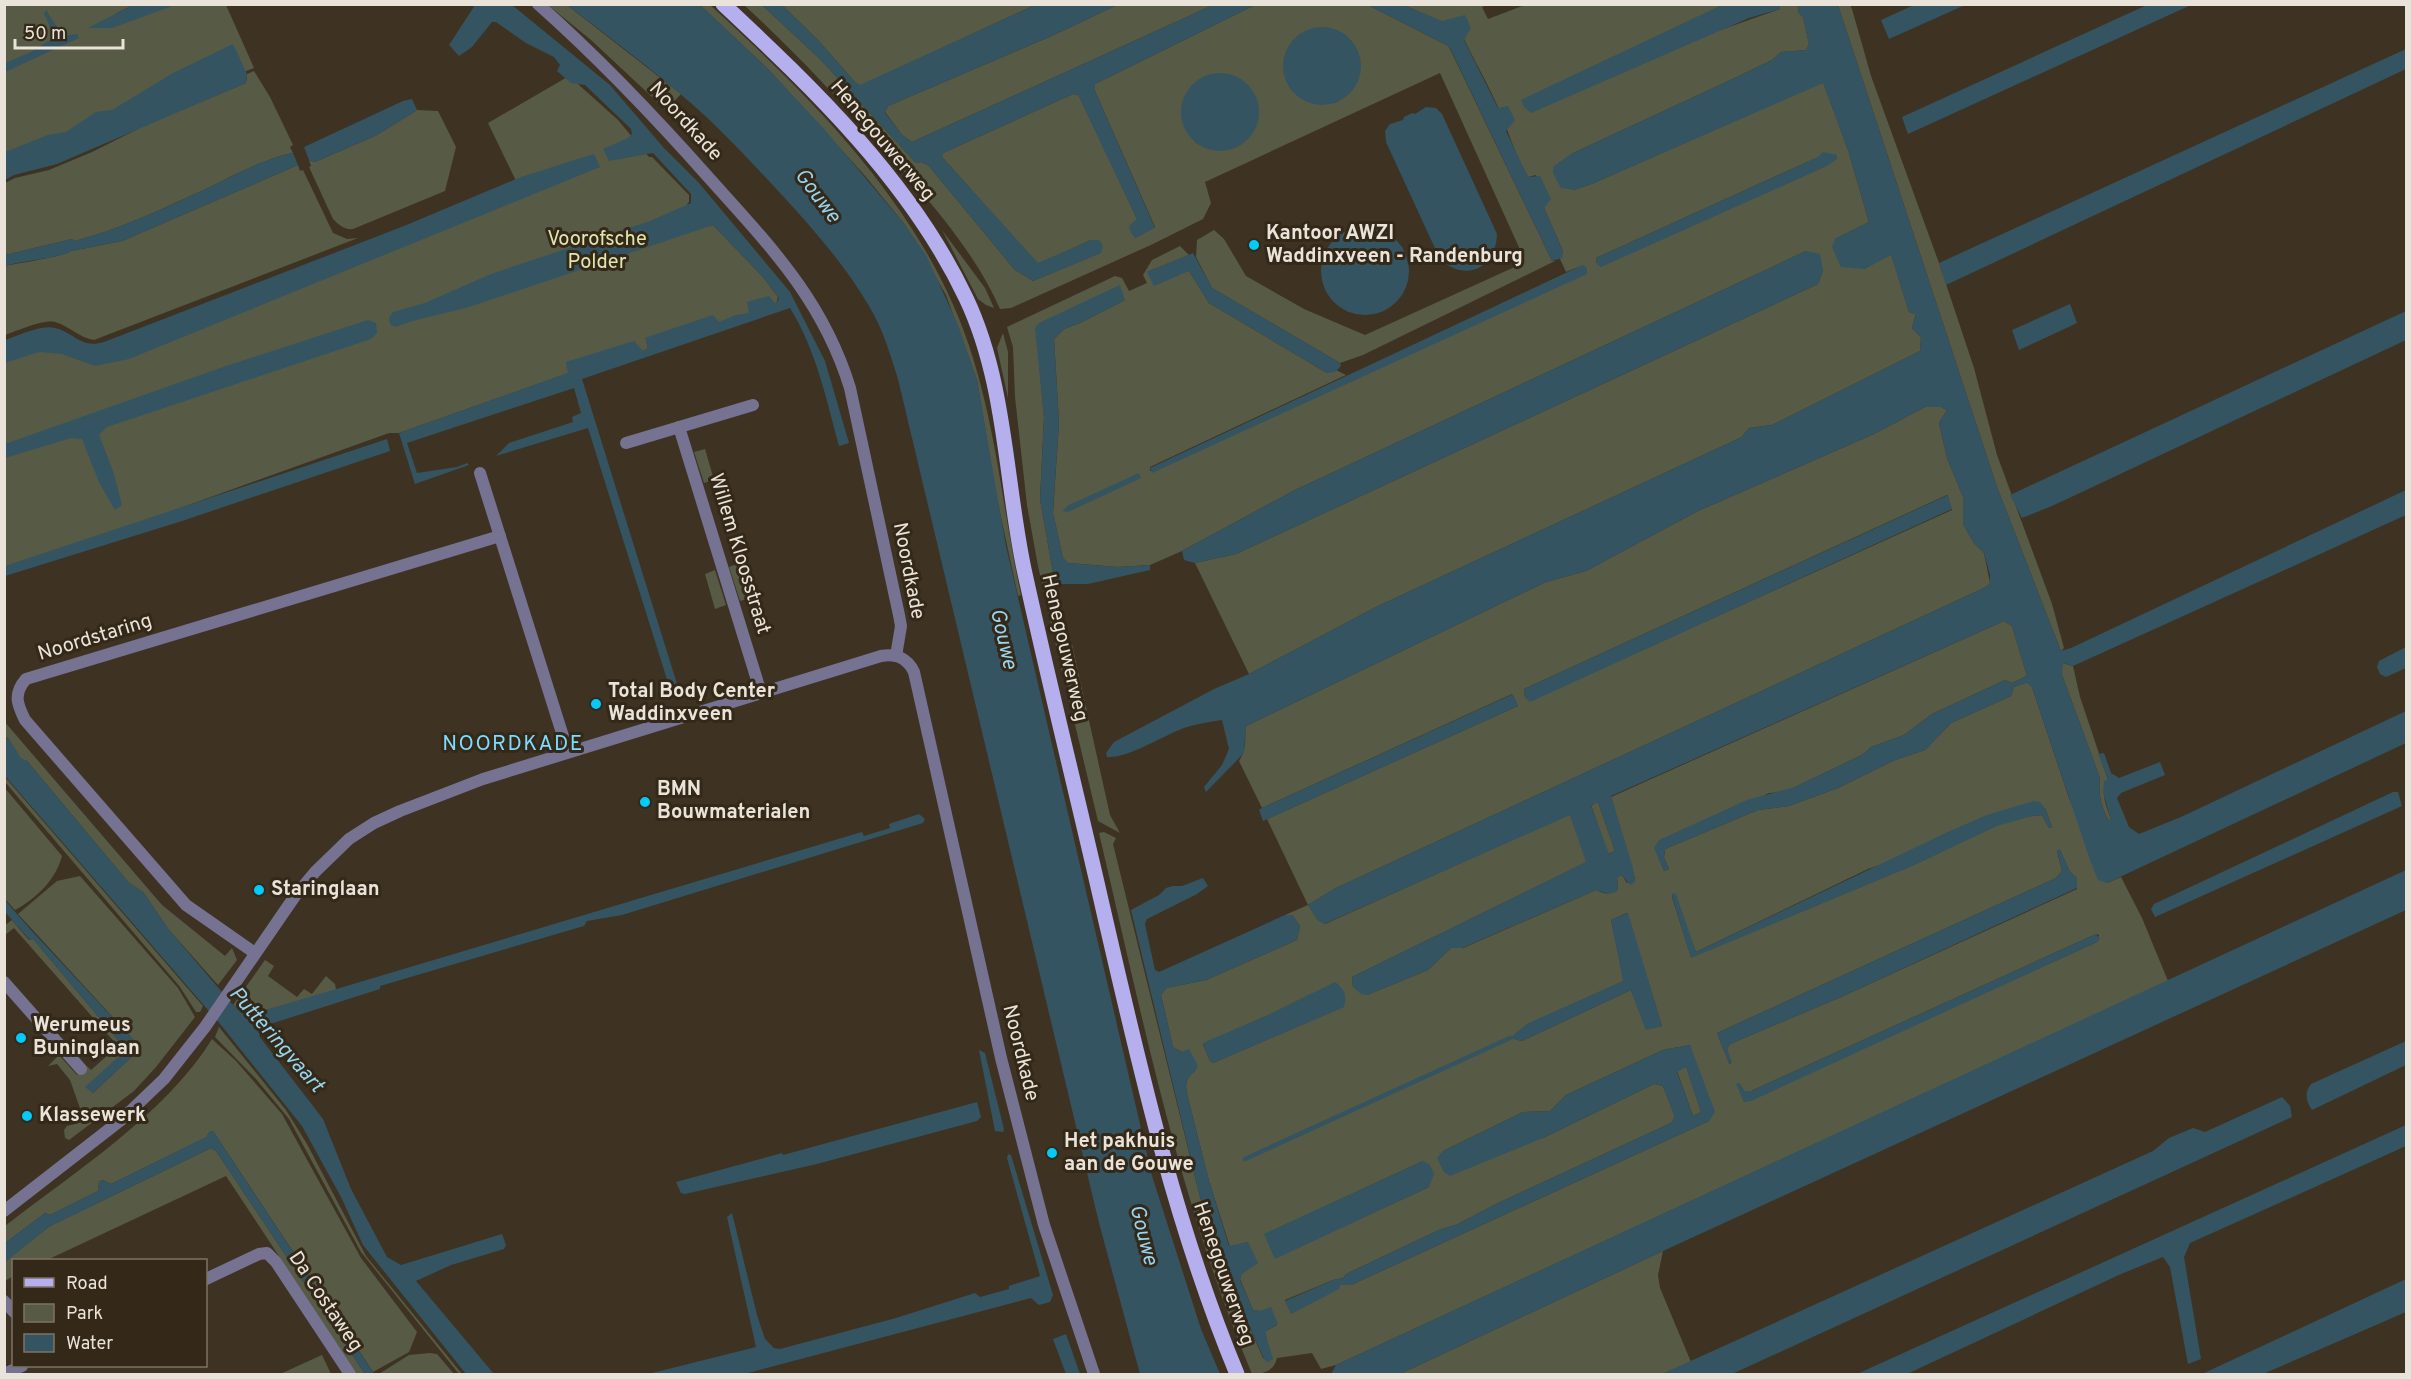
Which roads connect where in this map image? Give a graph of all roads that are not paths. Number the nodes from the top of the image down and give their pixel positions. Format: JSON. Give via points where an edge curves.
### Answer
{"nodes":[{"id":1,"x":538,"y":4,"type":"edge"},
{"id":2,"x":723,"y":4,"type":"edge"},
{"id":3,"x":753,"y":405,"type":"dead end"},
{"id":4,"x":679,"y":427,"type":"junction"},
{"id":5,"x":626,"y":443,"type":"dead end"},
{"id":6,"x":480,"y":473,"type":"dead end"},
{"id":7,"x":500,"y":536,"type":"junction"},
{"id":8,"x":896,"y":656,"type":"junction"},
{"id":9,"x":761,"y":693,"type":"junction"},
{"id":10,"x":568,"y":752,"type":"junction"},
{"id":11,"x":255,"y":953,"type":"junction"},
{"id":12,"x":4,"y":982,"type":"edge"},
{"id":13,"x":81,"y":1068,"type":"dead end"},
{"id":14,"x":4,"y":1211,"type":"edge"},
{"id":15,"x":207,"y":1279,"type":"edge"},
{"id":16,"x":18,"y":1367,"type":"edge"},
{"id":17,"x":4,"y":1374,"type":"edge"},
{"id":18,"x":350,"y":1374,"type":"edge"},
{"id":19,"x":1094,"y":1374,"type":"edge"},
{"id":20,"x":1237,"y":1374,"type":"edge"}],
"edges":[{"from":1,"to":8,"type":"street","name":"Noordkade","via":[[644,105],[789,269],[826,328],[850,388],[899,615]]},
{"from":2,"to":20,"type":"main road","name":"Henegouwerweg","via":[[808,87],[917,213],[944,256],[979,328],[993,379],[1024,565],[1134,1044],[1186,1239]]},
{"from":3,"to":4,"type":"street"},
{"from":4,"to":5,"type":"street"},
{"from":4,"to":9,"type":"street","name":"Willem Kloosstraat"},
{"from":6,"to":7,"type":"street"},
{"from":7,"to":10,"type":"street"},
{"from":7,"to":11,"type":"street","name":"Noordstaring","via":[[26,679],[18,689],[16,698],[25,720],[186,905]]},
{"from":8,"to":9,"type":"street","via":[[881,656]]},
{"from":8,"to":19,"type":"street","name":"Noordkade","via":[[914,672],[1006,1080],[1044,1225]]},
{"from":9,"to":10,"type":"street"},
{"from":10,"to":11,"type":"street","via":[[446,792],[374,823],[349,839],[315,872]]},
{"from":11,"to":14,"type":"street","via":[[164,1079],[121,1120]]},
{"from":12,"to":13,"type":"street"},
{"from":15,"to":18,"type":"street","name":"Da Costaweg","via":[[267,1253]]},
{"from":16,"to":17,"type":"street"}]}
